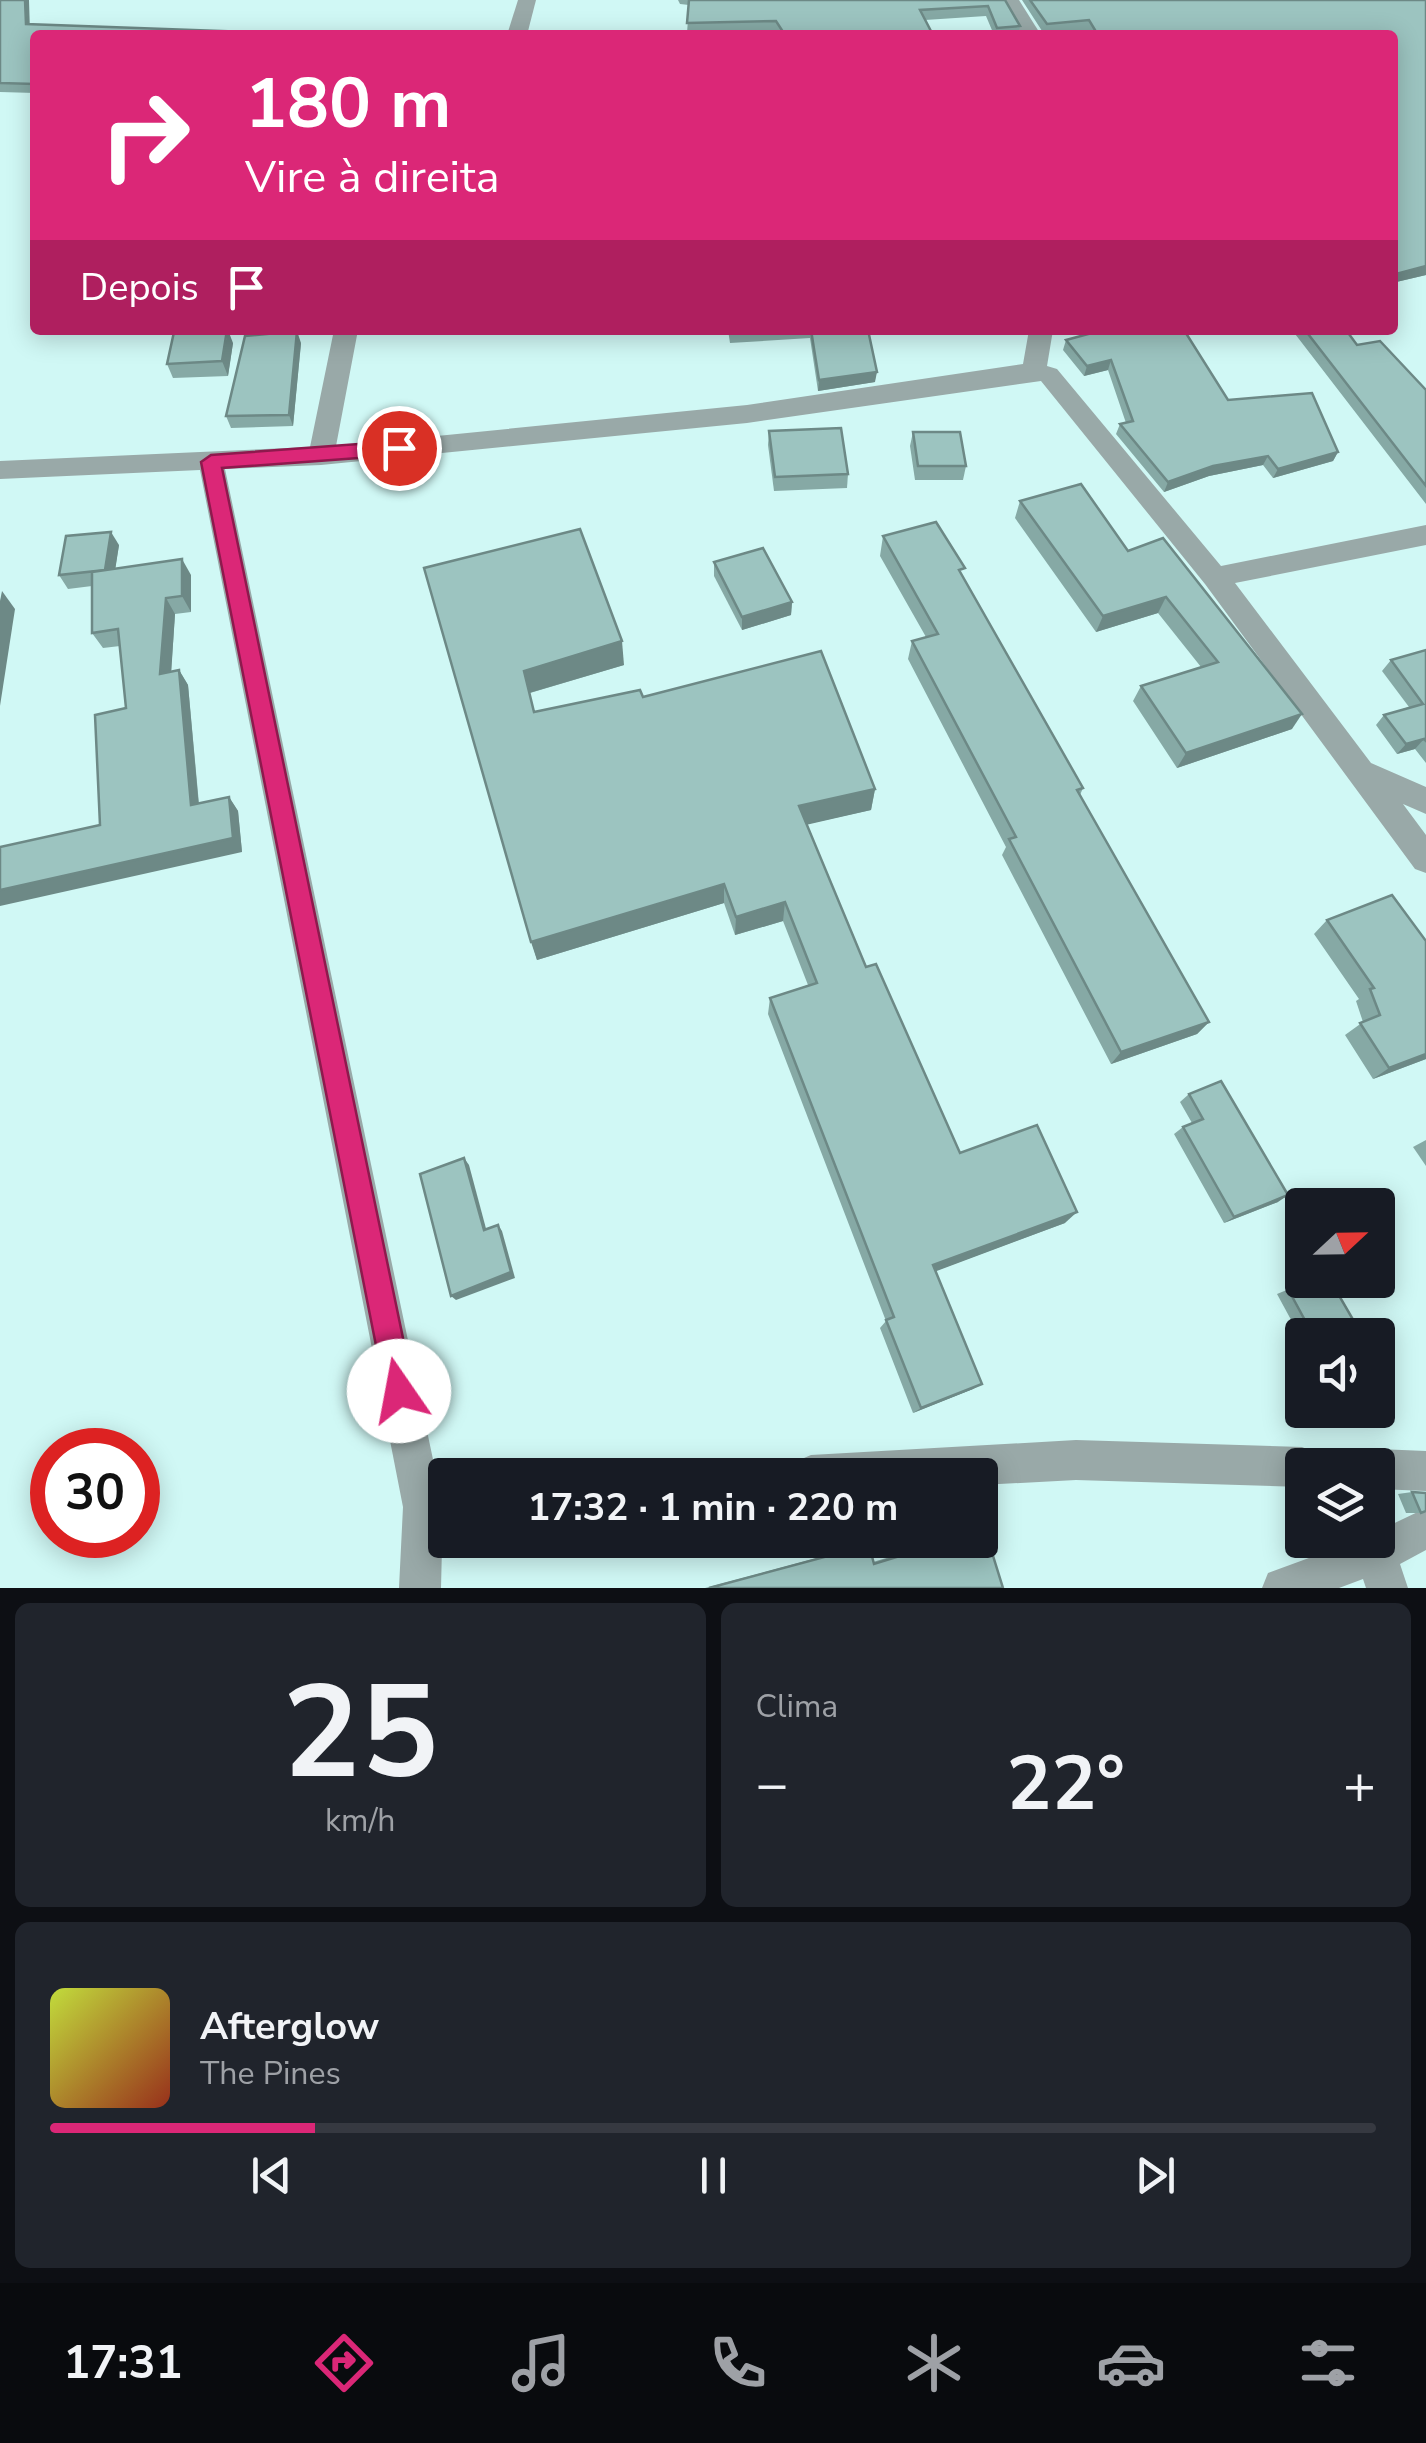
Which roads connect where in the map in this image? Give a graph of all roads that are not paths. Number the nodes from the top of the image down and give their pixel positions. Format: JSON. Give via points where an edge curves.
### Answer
{"nodes":[{"id":1,"x":527,"y":0,"type":"edge"},
{"id":2,"x":1010,"y":0,"type":"edge"},
{"id":3,"x":518,"y":30,"type":"edge"},
{"id":4,"x":1028,"y":30,"type":"edge"},
{"id":5,"x":345,"y":335,"type":"edge"},
{"id":6,"x":1040,"y":335,"type":"edge"},
{"id":7,"x":1034,"y":371,"type":"junction"},
{"id":8,"x":322,"y":456,"type":"junction"},
{"id":9,"x":211,"y":462,"type":"junction"},
{"id":10,"x":0,"y":470,"type":"edge"},
{"id":11,"x":1426,"y":535,"type":"edge"},
{"id":12,"x":1215,"y":577,"type":"junction"},
{"id":13,"x":1359,"y":771,"type":"junction"},
{"id":14,"x":1426,"y":800,"type":"edge"},
{"id":15,"x":1426,"y":859,"type":"edge"},
{"id":16,"x":998,"y":1464,"type":"edge"},
{"id":17,"x":1285,"y":1466,"type":"edge"},
{"id":18,"x":1395,"y":1470,"type":"edge"},
{"id":19,"x":1426,"y":1471,"type":"edge"},
{"id":20,"x":428,"y":1478,"type":"edge"},
{"id":21,"x":1426,"y":1528,"type":"edge"},
{"id":22,"x":428,"y":1541,"type":"edge"},
{"id":23,"x":1381,"y":1571,"type":"edge"},
{"id":24,"x":420,"y":1588,"type":"edge"},
{"id":25,"x":1283,"y":1588,"type":"edge"}],
"edges":[{"from":1,"to":3,"type":"street"},
{"from":2,"to":4,"type":"street"},
{"from":5,"to":8,"type":"street"},
{"from":6,"to":7,"type":"street"},
{"from":7,"to":8,"type":"street","via":[[747,414]]},
{"from":7,"to":12,"type":"street","via":[[1058,382]]},
{"from":8,"to":9,"type":"street"},
{"from":9,"to":10,"type":"street"},
{"from":9,"to":20,"type":"street"},
{"from":11,"to":12,"type":"street"},
{"from":12,"to":13,"type":"street"},
{"from":13,"to":14,"type":"street"},
{"from":13,"to":15,"type":"street"},
{"from":16,"to":17,"type":"street"},
{"from":18,"to":19,"type":"street"},
{"from":21,"to":23,"type":"street"},
{"from":22,"to":24,"type":"street"},
{"from":23,"to":25,"type":"street"}]}
